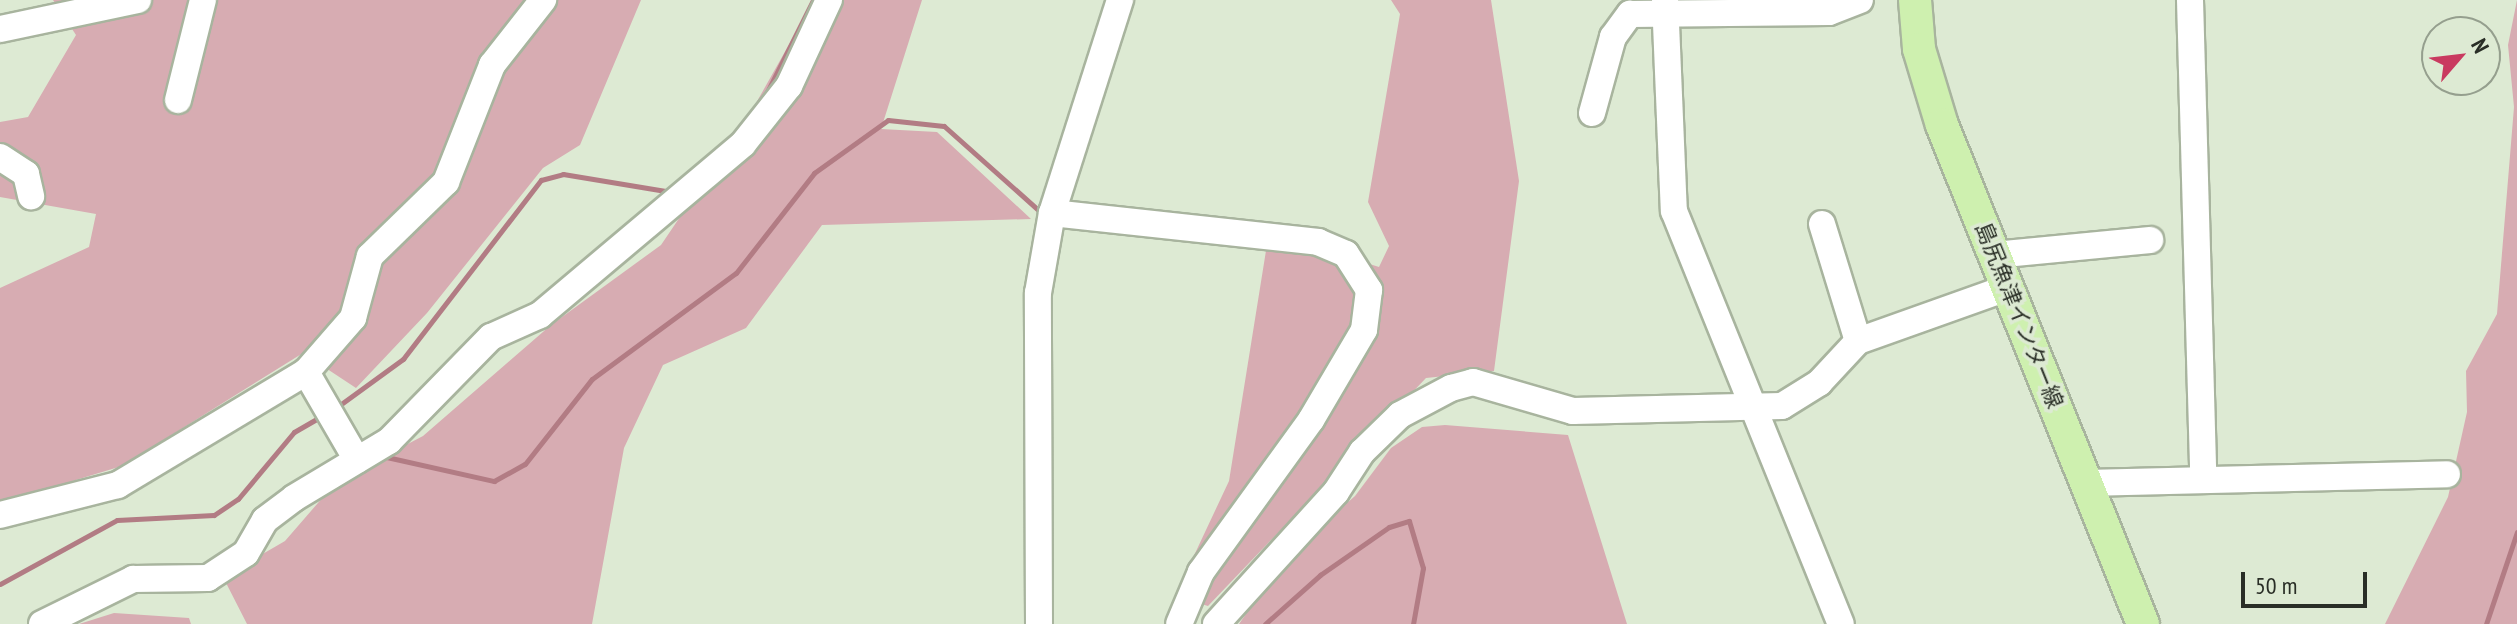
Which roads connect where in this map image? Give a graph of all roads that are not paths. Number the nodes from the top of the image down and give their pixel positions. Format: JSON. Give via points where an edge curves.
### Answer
{"nodes":[{"id":1,"x":138,"y":0,"type":"edge"},
{"id":2,"x":203,"y":0,"type":"edge"},
{"id":3,"x":543,"y":0,"type":"edge"},
{"id":4,"x":829,"y":0,"type":"edge"},
{"id":5,"x":1120,"y":0,"type":"edge"},
{"id":6,"x":1860,"y":0,"type":"edge"},
{"id":7,"x":1915,"y":0,"type":"edge"},
{"id":8,"x":2190,"y":0,"type":"edge"},
{"id":9,"x":1665,"y":5,"type":"edge"},
{"id":10,"x":0,"y":29,"type":"edge"},
{"id":11,"x":178,"y":100,"type":"dead end"},
{"id":12,"x":1592,"y":113,"type":"dead end"},
{"id":13,"x":0,"y":157,"type":"edge"},
{"id":14,"x":31,"y":196,"type":"dead end"},
{"id":15,"x":1052,"y":213,"type":"junction"},
{"id":16,"x":1822,"y":224,"type":"dead end"},
{"id":17,"x":2150,"y":240,"type":"dead end"},
{"id":18,"x":1994,"y":255,"type":"junction"},
{"id":19,"x":2007,"y":288,"type":"junction"},
{"id":20,"x":1858,"y":341,"type":"junction"},
{"id":21,"x":306,"y":372,"type":"junction"},
{"id":22,"x":1756,"y":407,"type":"junction"},
{"id":23,"x":357,"y":460,"type":"junction"},
{"id":24,"x":2447,"y":474,"type":"dead end"},
{"id":25,"x":2203,"y":479,"type":"junction"},
{"id":26,"x":2088,"y":483,"type":"junction"},
{"id":27,"x":0,"y":515,"type":"edge"},
{"id":28,"x":42,"y":624,"type":"edge"},
{"id":29,"x":1039,"y":624,"type":"edge"},
{"id":30,"x":1179,"y":624,"type":"edge"},
{"id":31,"x":1216,"y":624,"type":"edge"},
{"id":32,"x":1841,"y":624,"type":"edge"},
{"id":33,"x":2143,"y":624,"type":"edge"}],
"edges":[{"from":1,"to":10,"type":"street"},
{"from":2,"to":11,"type":"street"},
{"from":3,"to":21,"type":"street","via":[[492,65],[446,182],[370,256],[353,318]]},
{"from":4,"to":23,"type":"street","via":[[789,86],[743,144],[540,315],[491,337],[389,441]]},
{"from":5,"to":15,"type":"street"},
{"from":6,"to":9,"type":"street","via":[[1829,12]]},
{"from":7,"to":18,"type":"main road","name":"島尻魚津インター線","via":[[1926,80]]},
{"from":8,"to":25,"type":"street"},
{"from":9,"to":12,"type":"street","via":[[1630,14],[1621,23]]},
{"from":9,"to":22,"type":"street","via":[[1674,211]]},
{"from":13,"to":14,"type":"street","via":[[26,174]]},
{"from":15,"to":29,"type":"street","via":[[1038,293]]},
{"from":15,"to":30,"type":"street","via":[[1318,242],[1346,254],[1369,290],[1364,330],[1311,420],[1201,572]]},
{"from":16,"to":20,"type":"street"},
{"from":17,"to":18,"type":"street"},
{"from":18,"to":19,"type":"main road","name":"島尻魚津インター線"},
{"from":19,"to":20,"type":"street"},
{"from":19,"to":26,"type":"main road","name":"島尻魚津インター線"},
{"from":20,"to":22,"type":"street","via":[[1819,383],[1782,406]]},
{"from":21,"to":23,"type":"street"},
{"from":21,"to":27,"type":"street","via":[[118,485]]},
{"from":22,"to":31,"type":"street","via":[[1573,411],[1473,382],[1451,388],[1400,415],[1362,452],[1336,492]]},
{"from":22,"to":32,"type":"street"},
{"from":23,"to":28,"type":"street","via":[[265,520],[246,553],[208,578],[133,579]]},
{"from":24,"to":25,"type":"street"},
{"from":25,"to":26,"type":"street"},
{"from":26,"to":33,"type":"main road","name":"島尻魚津インター線"}]}
